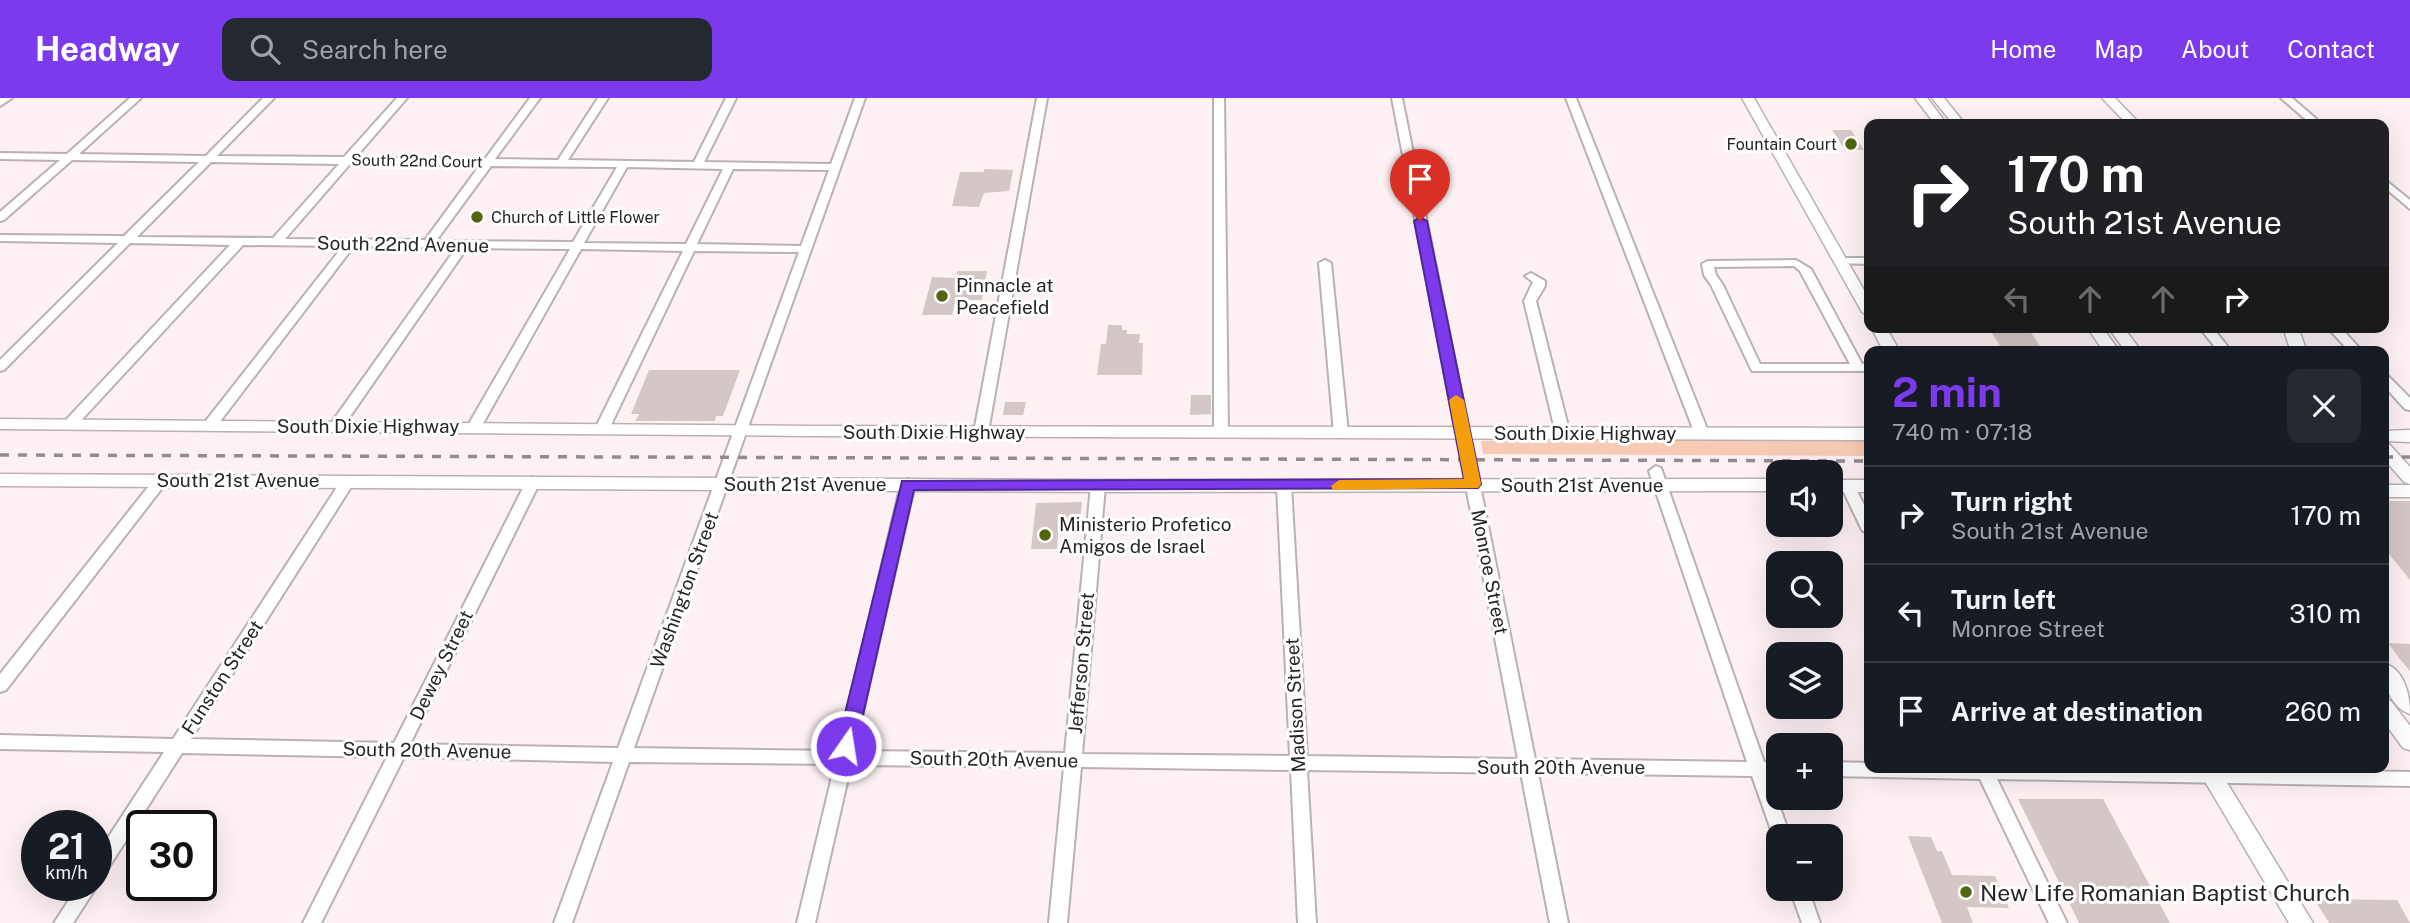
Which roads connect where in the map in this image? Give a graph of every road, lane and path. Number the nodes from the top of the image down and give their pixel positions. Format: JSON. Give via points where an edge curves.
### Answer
{"nodes":[{"id":1,"x":7,"y":98,"type":"edge"},
{"id":2,"x":136,"y":98,"type":"edge"},
{"id":3,"x":269,"y":98,"type":"edge"},
{"id":4,"x":402,"y":98,"type":"edge"},
{"id":5,"x":535,"y":98,"type":"edge"},
{"id":6,"x":603,"y":98,"type":"edge"},
{"id":7,"x":731,"y":98,"type":"edge"},
{"id":8,"x":860,"y":98,"type":"edge"},
{"id":9,"x":1042,"y":98,"type":"edge"},
{"id":10,"x":1219,"y":98,"type":"edge"},
{"id":11,"x":1397,"y":98,"type":"edge"},
{"id":12,"x":1571,"y":98,"type":"edge"},
{"id":13,"x":1748,"y":98,"type":"edge"},
{"id":14,"x":1921,"y":98,"type":"edge"},
{"id":15,"x":1938,"y":98,"type":"edge"},
{"id":16,"x":2108,"y":98,"type":"edge"},
{"id":17,"x":2287,"y":98,"type":"edge"},
{"id":18,"x":0,"y":103,"type":"edge"},
{"id":19,"x":1937,"y":119,"type":"edge"},
{"id":20,"x":1955,"y":119,"type":"edge"},
{"id":21,"x":2129,"y":119,"type":"edge"},
{"id":22,"x":2311,"y":119,"type":"edge"},
{"id":23,"x":0,"y":156,"type":"edge"},
{"id":24,"x":70,"y":158,"type":"junction"},
{"id":25,"x":208,"y":159,"type":"junction"},
{"id":26,"x":348,"y":160,"type":"junction"},
{"id":27,"x":490,"y":162,"type":"junction"},
{"id":28,"x":561,"y":163,"type":"junction"},
{"id":29,"x":623,"y":165,"type":"junction"},
{"id":30,"x":697,"y":166,"type":"junction"},
{"id":31,"x":729,"y":167,"type":"junction"},
{"id":32,"x":835,"y":167,"type":"junction"},
{"id":33,"x":2389,"y":186,"type":"edge"},
{"id":34,"x":2410,"y":205,"type":"edge"},
{"id":35,"x":0,"y":218,"type":"edge"},
{"id":36,"x":0,"y":238,"type":"edge"},
{"id":37,"x":15,"y":238,"type":"junction"},
{"id":38,"x":126,"y":240,"type":"junction"},
{"id":39,"x":239,"y":242,"type":"junction"},
{"id":40,"x":276,"y":242,"type":"junction"},
{"id":41,"x":351,"y":243,"type":"junction"},
{"id":42,"x":428,"y":244,"type":"junction"},
{"id":43,"x":464,"y":245,"type":"junction"},
{"id":44,"x":575,"y":247,"type":"junction"},
{"id":45,"x":690,"y":248,"type":"junction"},
{"id":46,"x":806,"y":249,"type":"junction"},
{"id":47,"x":0,"y":251,"type":"edge"},
{"id":48,"x":1839,"y":261,"type":"junction"},
{"id":49,"x":1864,"y":261,"type":"edge"},
{"id":50,"x":1325,"y":263,"type":"dead end"},
{"id":51,"x":1531,"y":276,"type":"dead end"},
{"id":52,"x":1864,"y":304,"type":"edge"},
{"id":53,"x":2339,"y":333,"type":"edge"},
{"id":54,"x":2351,"y":346,"type":"edge"},
{"id":55,"x":0,"y":367,"type":"edge"},
{"id":56,"x":1863,"y":368,"type":"edge"},
{"id":57,"x":2389,"y":384,"type":"edge"},
{"id":58,"x":2410,"y":406,"type":"edge"},
{"id":59,"x":0,"y":424,"type":"edge"},
{"id":60,"x":70,"y":424,"type":"junction"},
{"id":61,"x":210,"y":425,"type":"junction"},
{"id":62,"x":337,"y":425,"type":"junction"},
{"id":63,"x":474,"y":427,"type":"junction"},
{"id":64,"x":602,"y":429,"type":"junction"},
{"id":65,"x":740,"y":431,"type":"junction"},
{"id":66,"x":981,"y":432,"type":"junction"},
{"id":67,"x":1222,"y":432,"type":"junction"},
{"id":68,"x":1341,"y":433,"type":"junction"},
{"id":69,"x":1463,"y":433,"type":"junction"},
{"id":70,"x":1563,"y":434,"type":"junction"},
{"id":71,"x":1702,"y":434,"type":"junction"},
{"id":72,"x":1864,"y":434,"type":"edge"},
{"id":73,"x":2389,"y":436,"type":"edge"},
{"id":74,"x":2410,"y":436,"type":"edge"},
{"id":75,"x":2389,"y":455,"type":"edge"},
{"id":76,"x":1659,"y":478,"type":"junction"},
{"id":77,"x":2410,"y":478,"type":"edge"},
{"id":78,"x":0,"y":480,"type":"edge"},
{"id":79,"x":161,"y":480,"type":"junction"},
{"id":80,"x":348,"y":481,"type":"junction"},
{"id":81,"x":533,"y":482,"type":"junction"},
{"id":82,"x":723,"y":483,"type":"junction"},
{"id":83,"x":908,"y":484,"type":"junction"},
{"id":84,"x":1473,"y":484,"type":"junction"},
{"id":85,"x":1766,"y":484,"type":"edge"},
{"id":86,"x":1098,"y":486,"type":"junction"},
{"id":87,"x":1284,"y":486,"type":"junction"},
{"id":88,"x":1843,"y":486,"type":"edge"},
{"id":89,"x":1864,"y":486,"type":"edge"},
{"id":90,"x":2389,"y":491,"type":"edge"},
{"id":91,"x":2410,"y":491,"type":"edge"},
{"id":92,"x":1843,"y":492,"type":"edge"},
{"id":93,"x":1864,"y":523,"type":"edge"},
{"id":94,"x":2389,"y":678,"type":"edge"},
{"id":95,"x":0,"y":685,"type":"edge"},
{"id":96,"x":2410,"y":706,"type":"edge"},
{"id":97,"x":2389,"y":714,"type":"edge"},
{"id":98,"x":0,"y":742,"type":"edge"},
{"id":99,"x":2410,"y":742,"type":"edge"},
{"id":100,"x":178,"y":746,"type":"junction"},
{"id":101,"x":399,"y":750,"type":"junction"},
{"id":102,"x":624,"y":755,"type":"junction"},
{"id":103,"x":844,"y":757,"type":"junction"},
{"id":104,"x":1073,"y":760,"type":"junction"},
{"id":105,"x":1298,"y":764,"type":"junction"},
{"id":106,"x":1529,"y":766,"type":"junction"},
{"id":107,"x":1758,"y":768,"type":"junction"},
{"id":108,"x":1766,"y":768,"type":"edge"},
{"id":109,"x":1843,"y":769,"type":"edge"},
{"id":110,"x":1864,"y":769,"type":"edge"},
{"id":111,"x":1985,"y":773,"type":"edge"},
{"id":112,"x":2211,"y":773,"type":"edge"},
{"id":113,"x":2239,"y":773,"type":"edge"},
{"id":114,"x":2410,"y":779,"type":"edge"},
{"id":115,"x":1777,"y":824,"type":"edge"},
{"id":116,"x":112,"y":847,"type":"edge"},
{"id":117,"x":78,"y":901,"type":"edge"},
{"id":118,"x":1803,"y":901,"type":"edge"},
{"id":119,"x":64,"y":923,"type":"edge"},
{"id":120,"x":312,"y":923,"type":"edge"},
{"id":121,"x":564,"y":923,"type":"edge"},
{"id":122,"x":806,"y":923,"type":"edge"},
{"id":123,"x":1058,"y":923,"type":"edge"},
{"id":124,"x":1307,"y":923,"type":"edge"},
{"id":125,"x":1559,"y":923,"type":"edge"},
{"id":126,"x":1811,"y":923,"type":"edge"},
{"id":127,"x":2058,"y":923,"type":"edge"},
{"id":128,"x":2302,"y":923,"type":"edge"}],
"edges":[{"from":1,"to":18,"type":"street"},
{"from":2,"to":24,"type":"street"},
{"from":3,"to":25,"type":"street"},
{"from":4,"to":26,"type":"street"},
{"from":5,"to":27,"type":"street"},
{"from":6,"to":28,"type":"street"},
{"from":7,"to":30,"type":"street"},
{"from":8,"to":32,"type":"street","name":"Washington Street"},
{"from":9,"to":66,"type":"street"},
{"from":10,"to":67,"type":"street"},
{"from":11,"to":69,"type":"street","name":"Monroe Street"},
{"from":12,"to":71,"type":"street"},
{"from":13,"to":48,"type":"main road"},
{"from":14,"to":19,"type":"main road"},
{"from":15,"to":20,"type":"main road"},
{"from":16,"to":21,"type":"main road"},
{"from":17,"to":22,"type":"street"},
{"from":23,"to":24,"type":"street","name":"South 22nd Court"},
{"from":24,"to":25,"type":"street","name":"South 22nd Court"},
{"from":24,"to":35,"type":"street"},
{"from":25,"to":26,"type":"street","name":"South 22nd Court"},
{"from":25,"to":38,"type":"street"},
{"from":26,"to":27,"type":"street","name":"South 22nd Court"},
{"from":26,"to":40,"type":"street"},
{"from":27,"to":28,"type":"street","name":"South 22nd Court"},
{"from":27,"to":42,"type":"street"},
{"from":28,"to":29,"type":"street","name":"South 22nd Court"},
{"from":29,"to":30,"type":"street","name":"South 22nd Court"},
{"from":29,"to":44,"type":"street"},
{"from":30,"to":31,"type":"street","name":"South 22nd Court"},
{"from":31,"to":32,"type":"street","name":"South 22nd Court"},
{"from":31,"to":45,"type":"street"},
{"from":32,"to":46,"type":"street","name":"Washington Street"},
{"from":33,"to":34,"type":"street"},
{"from":36,"to":37,"type":"street","name":"South 22nd Avenue"},
{"from":37,"to":38,"type":"street","name":"South 22nd Avenue"},
{"from":37,"to":47,"type":"street"},
{"from":38,"to":39,"type":"street","name":"South 22nd Avenue"},
{"from":38,"to":55,"type":"street"},
{"from":39,"to":40,"type":"street","name":"South 22nd Avenue"},
{"from":39,"to":60,"type":"street"},
{"from":40,"to":41,"type":"street","name":"South 22nd Avenue"},
{"from":41,"to":42,"type":"street","name":"South 22nd Avenue"},
{"from":41,"to":61,"type":"street"},
{"from":42,"to":43,"type":"street","name":"South 22nd Avenue"},
{"from":43,"to":44,"type":"street","name":"South 22nd Avenue"},
{"from":43,"to":62,"type":"street"},
{"from":44,"to":45,"type":"street","name":"South 22nd Avenue"},
{"from":44,"to":63,"type":"street"},
{"from":45,"to":46,"type":"street","name":"South 22nd Avenue"},
{"from":45,"to":64,"type":"street"},
{"from":46,"to":65,"type":"street","name":"Washington Street"},
{"from":48,"to":49,"type":"street"},
{"from":48,"to":52,"type":"main road"},
{"from":50,"to":68,"type":"street"},
{"from":51,"to":70,"type":"street","via":[[1539,281],[1530,301]]},
{"from":53,"to":54,"type":"street"},
{"from":56,"to":56,"type":"street","via":[[1805,269],[1796,263],[1708,264],[1756,368]]},
{"from":57,"to":58,"type":"street"},
{"from":59,"to":60,"type":"main road","name":"South Dixie Highway"},
{"from":60,"to":61,"type":"main road","name":"South Dixie Highway"},
{"from":61,"to":62,"type":"main road","name":"South Dixie Highway"},
{"from":62,"to":63,"type":"main road","name":"South Dixie Highway"},
{"from":63,"to":64,"type":"main road","name":"South Dixie Highway"},
{"from":64,"to":65,"type":"main road","name":"South Dixie Highway"},
{"from":65,"to":66,"type":"main road","name":"South Dixie Highway"},
{"from":65,"to":82,"type":"street","name":"Washington Street"},
{"from":66,"to":67,"type":"main road","name":"South Dixie Highway"},
{"from":67,"to":68,"type":"main road","name":"South Dixie Highway"},
{"from":68,"to":69,"type":"main road","name":"South Dixie Highway"},
{"from":69,"to":70,"type":"main road","name":"South Dixie Highway"},
{"from":69,"to":84,"type":"street","name":"Monroe Street"},
{"from":70,"to":71,"type":"main road","name":"South Dixie Highway"},
{"from":71,"to":72,"type":"main road","name":"South Dixie Highway"},
{"from":73,"to":74,"type":"main road"},
{"from":75,"to":77,"type":"main road"},
{"from":76,"to":84,"type":"main road","name":"South 21st Avenue"},
{"from":76,"to":85,"type":"main road","name":"South 21st Avenue"},
{"from":76,"to":107,"type":"street"},
{"from":78,"to":79,"type":"main road","name":"South 21st Avenue"},
{"from":79,"to":80,"type":"main road","name":"South 21st Avenue"},
{"from":79,"to":95,"type":"street"},
{"from":80,"to":81,"type":"main road","name":"South 21st Avenue"},
{"from":80,"to":100,"type":"street","name":"Funston Street"},
{"from":81,"to":82,"type":"main road","name":"South 21st Avenue"},
{"from":81,"to":101,"type":"street","name":"Dewey Street"},
{"from":82,"to":83,"type":"main road","name":"South 21st Avenue"},
{"from":82,"to":102,"type":"street","name":"Washington Street"},
{"from":83,"to":86,"type":"main road","name":"South 21st Avenue"},
{"from":83,"to":103,"type":"street"},
{"from":84,"to":87,"type":"main road","name":"South 21st Avenue"},
{"from":84,"to":106,"type":"street","name":"Monroe Street"},
{"from":86,"to":87,"type":"main road","name":"South 21st Avenue"},
{"from":86,"to":104,"type":"street","name":"Jefferson Street"},
{"from":87,"to":105,"type":"street","name":"Madison Street"},
{"from":88,"to":89,"type":"main road"},
{"from":90,"to":91,"type":"main road"},
{"from":92,"to":93,"type":"street"},
{"from":94,"to":96,"type":"main road"},
{"from":97,"to":99,"type":"main road"},
{"from":98,"to":100,"type":"street","name":"South 20th Avenue"},
{"from":100,"to":101,"type":"street","name":"South 20th Avenue"},
{"from":100,"to":116,"type":"street","name":"Funston Street"},
{"from":101,"to":102,"type":"street","name":"South 20th Avenue"},
{"from":101,"to":120,"type":"street","name":"Dewey Street"},
{"from":102,"to":103,"type":"street","name":"South 20th Avenue"},
{"from":102,"to":121,"type":"street","name":"Washington Street"},
{"from":103,"to":104,"type":"street","name":"South 20th Avenue"},
{"from":103,"to":122,"type":"street"},
{"from":104,"to":105,"type":"street","name":"South 20th Avenue"},
{"from":104,"to":123,"type":"street","name":"Jefferson Street"},
{"from":105,"to":106,"type":"street","name":"South 20th Avenue"},
{"from":105,"to":124,"type":"street","name":"Madison Street"},
{"from":106,"to":107,"type":"street","name":"South 20th Avenue"},
{"from":106,"to":125,"type":"street","name":"Monroe Street"},
{"from":107,"to":108,"type":"street","name":"South 20th Avenue"},
{"from":107,"to":115,"type":"street"},
{"from":109,"to":110,"type":"street"},
{"from":111,"to":127,"type":"street"},
{"from":112,"to":128,"type":"main road"},
{"from":113,"to":114,"type":"street"},
{"from":117,"to":119,"type":"street"},
{"from":118,"to":126,"type":"street"}]}
